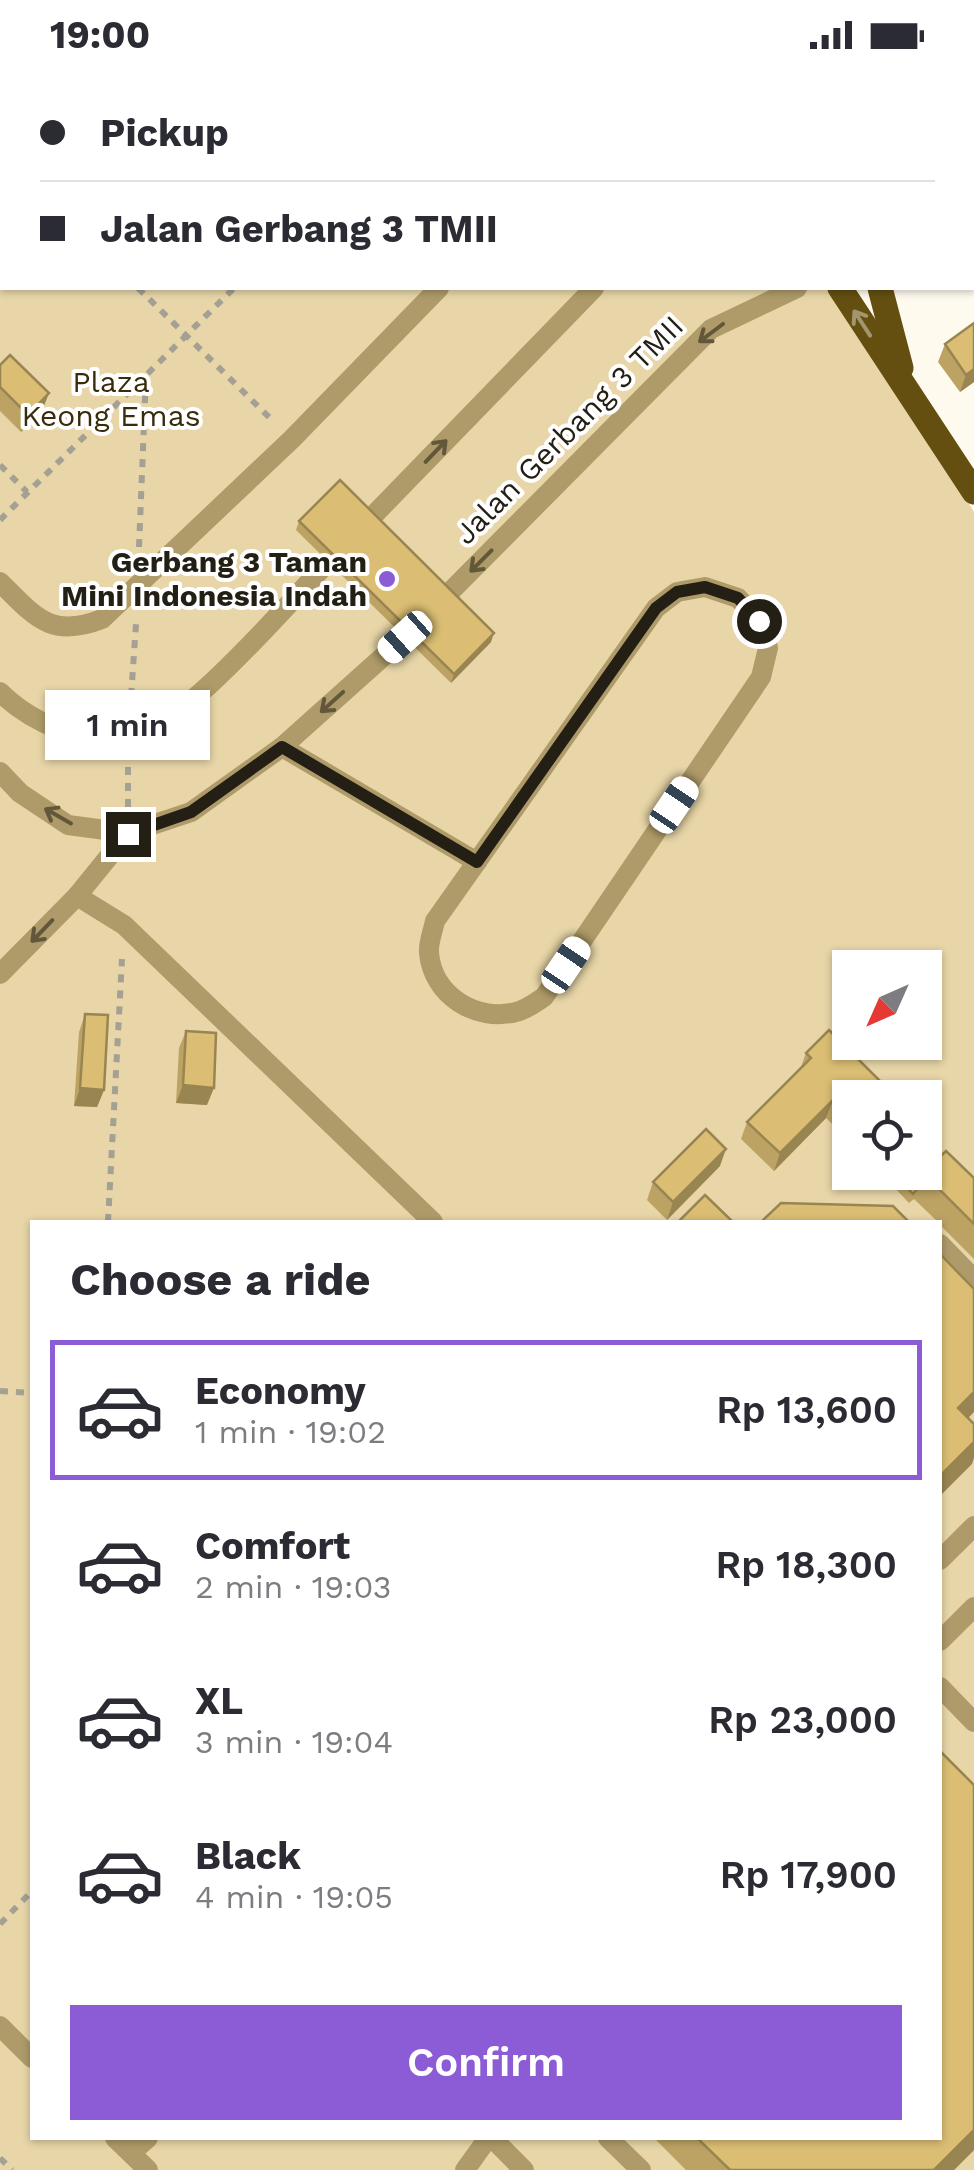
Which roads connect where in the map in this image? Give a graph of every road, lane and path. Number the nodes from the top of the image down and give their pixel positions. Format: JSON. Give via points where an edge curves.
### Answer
{"nodes":[{"id":1,"x":140,"y":290,"type":"edge"},
{"id":2,"x":232,"y":290,"type":"edge"},
{"id":3,"x":437,"y":290,"type":"edge"},
{"id":4,"x":592,"y":290,"type":"edge"},
{"id":5,"x":793,"y":290,"type":"edge"},
{"id":6,"x":841,"y":290,"type":"edge"},
{"id":7,"x":881,"y":290,"type":"edge"},
{"id":8,"x":185,"y":334,"type":"junction"},
{"id":9,"x":146,"y":375,"type":"junction"},
{"id":10,"x":908,"y":392,"type":"junction"},
{"id":11,"x":292,"y":439,"type":"junction"},
{"id":12,"x":0,"y":466,"type":"edge"},
{"id":13,"x":27,"y":492,"type":"junction"},
{"id":14,"x":974,"y":492,"type":"edge"},
{"id":15,"x":0,"y":520,"type":"edge"},
{"id":16,"x":368,"y":521,"type":"edge"},
{"id":17,"x":328,"y":562,"type":"edge"},
{"id":18,"x":0,"y":582,"type":"edge"},
{"id":19,"x":138,"y":585,"type":"junction"},
{"id":20,"x":445,"y":598,"type":"edge"},
{"id":21,"x":405,"y":637,"type":"edge"},
{"id":22,"x":0,"y":692,"type":"edge"},
{"id":23,"x":128,"y":739,"type":"junction"},
{"id":24,"x":282,"y":747,"type":"junction"},
{"id":25,"x":0,"y":772,"type":"edge"},
{"id":26,"x":128,"y":834,"type":"junction"},
{"id":27,"x":477,"y":862,"type":"junction"},
{"id":28,"x":76,"y":896,"type":"junction"},
{"id":29,"x":124,"y":925,"type":"junction"},
{"id":30,"x":0,"y":974,"type":"edge"},
{"id":31,"x":108,"y":1220,"type":"edge"},
{"id":32,"x":431,"y":1220,"type":"edge"},
{"id":33,"x":942,"y":1246,"type":"edge"},
{"id":34,"x":974,"y":1279,"type":"edge"},
{"id":35,"x":0,"y":1391,"type":"edge"},
{"id":36,"x":30,"y":1393,"type":"edge"},
{"id":37,"x":974,"y":1526,"type":"edge"},
{"id":38,"x":942,"y":1558,"type":"edge"},
{"id":39,"x":970,"y":1618,"type":"edge"},
{"id":40,"x":942,"y":1639,"type":"edge"},
{"id":41,"x":942,"y":1689,"type":"edge"},
{"id":42,"x":974,"y":1722,"type":"edge"},
{"id":43,"x":30,"y":1893,"type":"edge"},
{"id":44,"x":0,"y":1924,"type":"edge"},
{"id":45,"x":0,"y":2026,"type":"edge"},
{"id":46,"x":30,"y":2056,"type":"edge"},
{"id":47,"x":116,"y":2140,"type":"edge"},
{"id":48,"x":146,"y":2140,"type":"edge"},
{"id":49,"x":488,"y":2140,"type":"edge"},
{"id":50,"x":492,"y":2140,"type":"edge"},
{"id":51,"x":610,"y":2140,"type":"edge"},
{"id":52,"x":131,"y":2154,"type":"junction"},
{"id":53,"x":0,"y":2158,"type":"edge"},
{"id":54,"x":12,"y":2170,"type":"edge"},
{"id":55,"x":148,"y":2170,"type":"edge"},
{"id":56,"x":465,"y":2170,"type":"edge"},
{"id":57,"x":524,"y":2170,"type":"edge"},
{"id":58,"x":642,"y":2170,"type":"edge"}],
"edges":[{"from":1,"to":8,"type":"path"},
{"from":2,"to":8,"type":"path"},
{"from":3,"to":11,"type":"lane"},
{"from":16,"to":4,"type":"lane","one_way":true},
{"from":5,"to":20,"type":"lane","name":"Jalan Gerbang 3 TMII","one_way":true,"via":[[711,329]]},
{"from":10,"to":6,"type":"main road","one_way":true},
{"from":7,"to":10,"type":"main road"},
{"from":8,"to":9,"type":"path"},
{"from":8,"to":11,"type":"path"},
{"from":9,"to":13,"type":"path"},
{"from":9,"to":19,"type":"path"},
{"from":10,"to":14,"type":"main road"},
{"from":11,"to":19,"type":"lane"},
{"from":12,"to":13,"type":"path"},
{"from":13,"to":15,"type":"path"},
{"from":17,"to":23,"type":"lane","via":[[202,692]]},
{"from":18,"to":19,"type":"lane","via":[[54,626],[80,628],[102,619]]},
{"from":19,"to":23,"type":"path"},
{"from":21,"to":24,"type":"lane","one_way":true},
{"from":22,"to":23,"type":"lane","via":[[52,727],[91,740]]},
{"from":23,"to":26,"type":"path"},
{"from":24,"to":26,"type":"lane","via":[[191,812]]},
{"from":24,"to":27,"type":"lane"},
{"from":26,"to":25,"type":"lane","one_way":true,"via":[[68,824]]},
{"from":26,"to":28,"type":"lane"},
{"from":27,"to":27,"type":"lane","via":[[435,921],[429,950],[436,980],[460,1005],[489,1015],[520,1012],[544,997],[761,677],[768,648],[759,621],[738,598],[705,587],[677,592],[656,608]]},
{"from":28,"to":29,"type":"lane"},
{"from":28,"to":30,"type":"lane","one_way":true},
{"from":29,"to":31,"type":"path"},
{"from":29,"to":32,"type":"lane"},
{"from":33,"to":34,"type":"lane"},
{"from":35,"to":36,"type":"path"},
{"from":37,"to":38,"type":"lane"},
{"from":39,"to":40,"type":"lane"},
{"from":41,"to":42,"type":"lane"},
{"from":43,"to":44,"type":"path"},
{"from":45,"to":46,"type":"lane"},
{"from":47,"to":52,"type":"lane"},
{"from":48,"to":52,"type":"lane"},
{"from":49,"to":56,"type":"lane"},
{"from":50,"to":57,"type":"lane"},
{"from":51,"to":58,"type":"lane"},
{"from":52,"to":55,"type":"lane"},
{"from":53,"to":54,"type":"path"}]}
